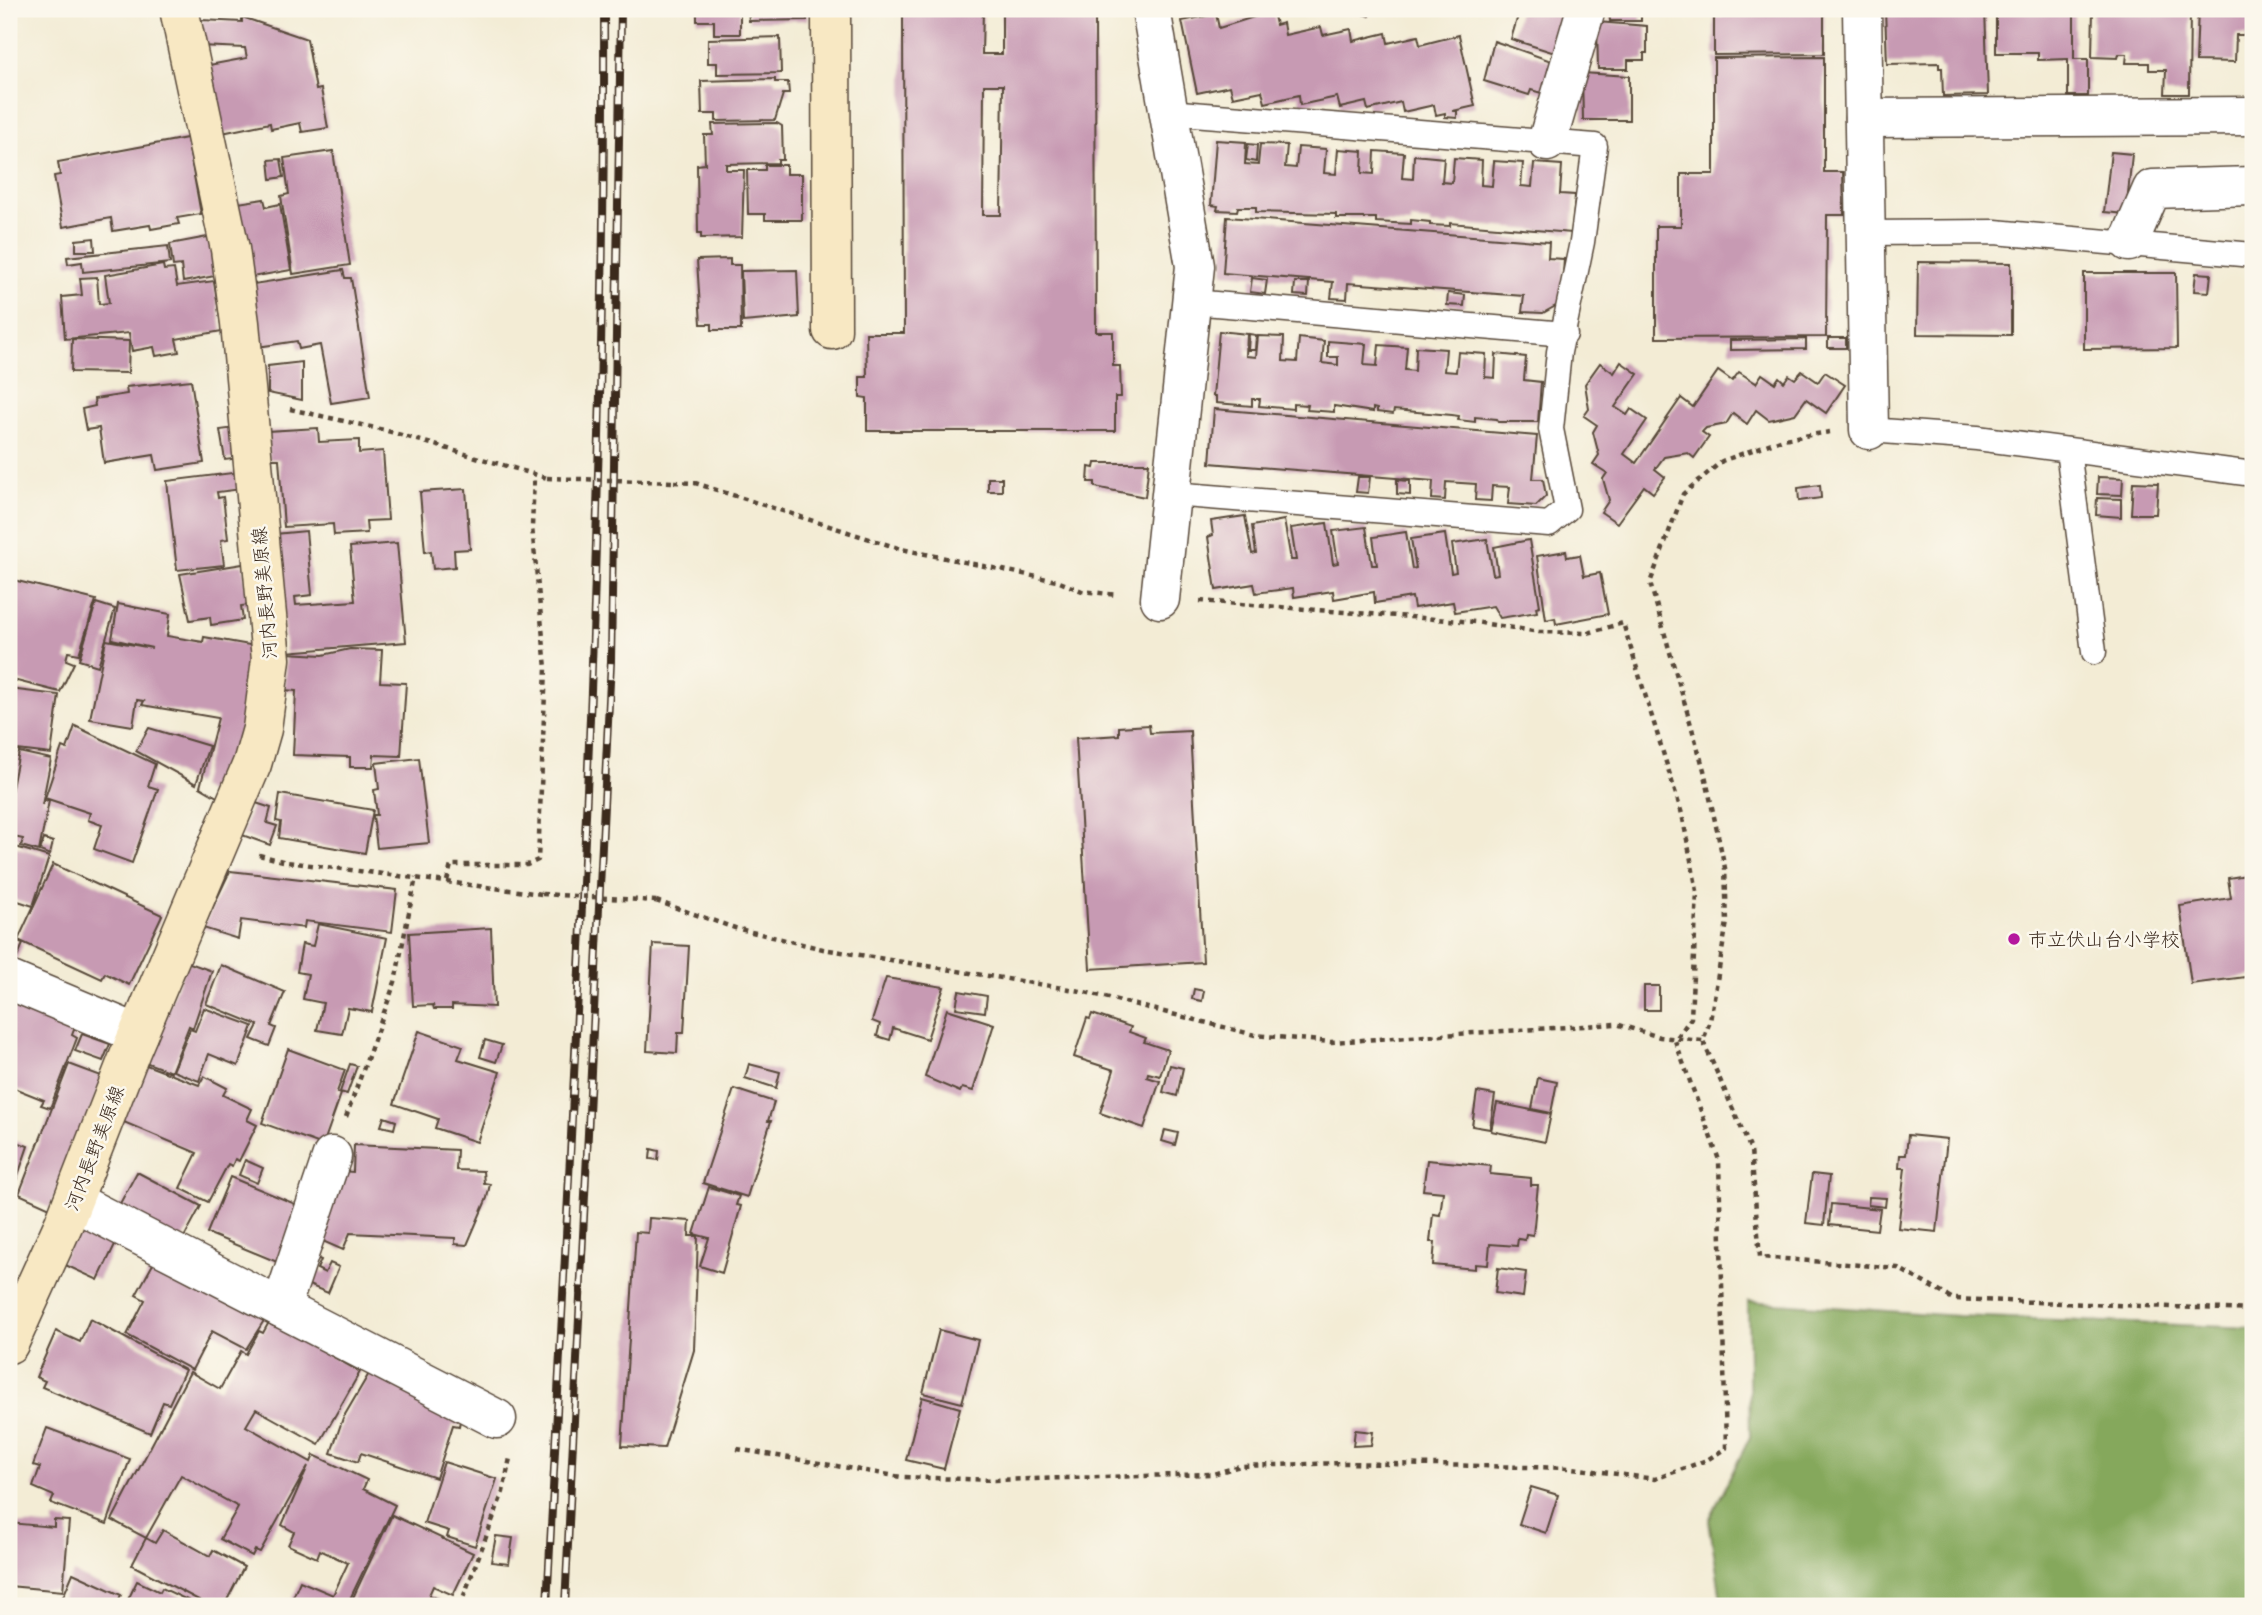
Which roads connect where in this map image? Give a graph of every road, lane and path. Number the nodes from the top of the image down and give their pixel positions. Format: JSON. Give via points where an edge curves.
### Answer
{"nodes":[{"id":1,"x":179,"y":9,"type":"edge"},
{"id":2,"x":831,"y":9,"type":"edge"},
{"id":3,"x":1151,"y":9,"type":"edge"},
{"id":4,"x":1586,"y":9,"type":"edge"},
{"id":5,"x":1862,"y":9,"type":"edge"},
{"id":6,"x":1168,"y":111,"type":"junction"},
{"id":7,"x":2253,"y":116,"type":"edge"},
{"id":8,"x":1864,"y":118,"type":"junction"},
{"id":9,"x":1547,"y":142,"type":"junction"},
{"id":10,"x":2253,"y":186,"type":"edge"},
{"id":11,"x":1866,"y":233,"type":"junction"},
{"id":12,"x":2129,"y":242,"type":"junction"},
{"id":13,"x":2253,"y":255,"type":"edge"},
{"id":14,"x":1192,"y":302,"type":"junction"},
{"id":15,"x":832,"y":330,"type":"dead end"},
{"id":16,"x":1565,"y":334,"type":"junction"},
{"id":17,"x":247,"y":404,"type":"junction"},
{"id":18,"x":1869,"y":430,"type":"junction"},
{"id":19,"x":2068,"y":450,"type":"junction"},
{"id":20,"x":2253,"y":474,"type":"edge"},
{"id":21,"x":534,"y":477,"type":"junction"},
{"id":22,"x":1172,"y":494,"type":"junction"},
{"id":23,"x":1160,"y":599,"type":"junction"},
{"id":24,"x":2094,"y":652,"type":"dead end"},
{"id":25,"x":218,"y":845,"type":"junction"},
{"id":26,"x":416,"y":877,"type":"junction"},
{"id":27,"x":447,"y":881,"type":"junction"},
{"id":28,"x":9,"y":980,"type":"edge"},
{"id":29,"x":138,"y":1034,"type":"junction"},
{"id":30,"x":1675,"y":1039,"type":"junction"},
{"id":31,"x":1703,"y":1041,"type":"junction"},
{"id":32,"x":332,"y":1156,"type":"joint"},
{"id":33,"x":73,"y":1201,"type":"junction"},
{"id":34,"x":281,"y":1308,"type":"junction"},
{"id":35,"x":2253,"y":1310,"type":"edge"},
{"id":36,"x":9,"y":1344,"type":"edge"},
{"id":37,"x":498,"y":1419,"type":"joint"},
{"id":38,"x":737,"y":1449,"type":"dead end"},
{"id":39,"x":460,"y":1606,"type":"edge"}],
"edges":[{"from":1,"to":17,"type":"main road","name":"河内長野美原線","via":[[230,249]]},
{"from":2,"to":15,"type":"main road"},
{"from":3,"to":6,"type":"street"},
{"from":4,"to":9,"type":"street"},
{"from":5,"to":8,"type":"street"},
{"from":6,"to":9,"type":"lane"},
{"from":6,"to":14,"type":"street","via":[[1195,266]]},
{"from":7,"to":8,"type":"street"},
{"from":8,"to":11,"type":"street"},
{"from":9,"to":16,"type":"lane","via":[[1595,146]]},
{"from":10,"to":12,"type":"street","via":[[2152,189]]},
{"from":11,"to":12,"type":"lane","via":[[1995,232]]},
{"from":11,"to":18,"type":"street"},
{"from":12,"to":13,"type":"lane"},
{"from":14,"to":16,"type":"lane"},
{"from":14,"to":22,"type":"street"},
{"from":16,"to":22,"type":"lane","via":[[1551,429],[1567,509],[1549,524]]},
{"from":17,"to":21,"type":"path","via":[[315,412]]},
{"from":17,"to":25,"type":"main road","name":"河内長野美原線","via":[[271,659],[262,729]]},
{"from":18,"to":19,"type":"lane"},
{"from":18,"to":31,"type":"path","via":[[1783,439],[1723,460],[1683,494],[1650,583],[1704,770],[1725,868],[1727,922]]},
{"from":19,"to":20,"type":"lane"},
{"from":19,"to":24,"type":"lane"},
{"from":21,"to":23,"type":"path","bridge":true,"via":[[695,483],[901,549],[1057,581],[1082,591]]},
{"from":21,"to":27,"type":"path","via":[[532,527],[546,668],[538,860],[527,865],[451,865]]},
{"from":22,"to":23,"type":"street"},
{"from":23,"to":30,"type":"path","via":[[1475,622],[1539,632],[1588,633],[1623,623],[1682,814],[1697,891],[1691,1018]]},
{"from":25,"to":26,"type":"path","via":[[286,862]]},
{"from":25,"to":29,"type":"main road","name":"河内長野美原線"},
{"from":26,"to":27,"type":"path"},
{"from":26,"to":32,"type":"path","via":[[395,982]]},
{"from":27,"to":30,"type":"path","bridge":true,"via":[[542,894],[656,901],[735,928],[823,949],[1081,991],[1255,1035],[1331,1042],[1616,1024]]},
{"from":28,"to":29,"type":"street"},
{"from":29,"to":33,"type":"main road","name":"河内長野美原線"},
{"from":30,"to":31,"type":"path"},
{"from":30,"to":38,"type":"path","via":[[1719,1160],[1726,1448],[1707,1460],[1655,1479],[1572,1468],[1344,1462],[1240,1466],[1213,1474],[995,1480],[901,1478]]},
{"from":31,"to":35,"type":"path","via":[[1751,1150],[1760,1257],[1898,1268],[1953,1299]]},
{"from":32,"to":34,"type":"street"},
{"from":33,"to":34,"type":"street"},
{"from":33,"to":36,"type":"main road","name":"河内長野美原線"},
{"from":34,"to":37,"type":"street"},
{"from":37,"to":39,"type":"path","via":[[512,1437],[503,1492]]}]}
